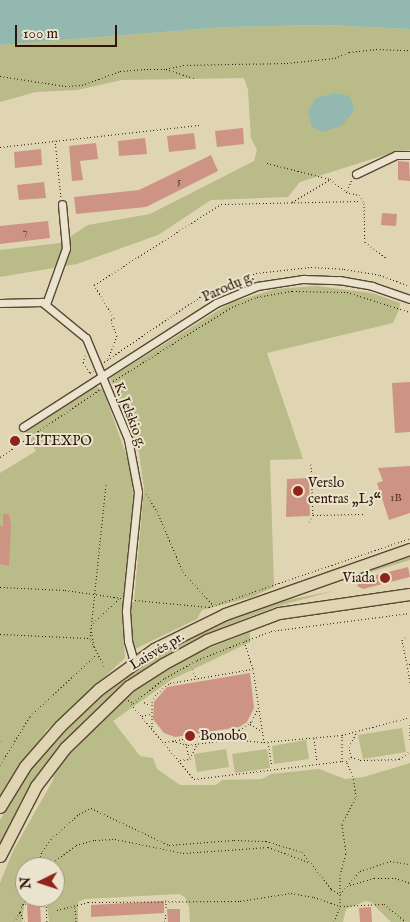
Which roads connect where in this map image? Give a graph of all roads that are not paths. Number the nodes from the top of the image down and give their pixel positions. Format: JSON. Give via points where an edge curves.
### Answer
{"nodes":[{"id":1,"x":410,"y":154,"type":"edge"},
{"id":2,"x":356,"y":174,"type":"road end"},
{"id":3,"x":62,"y":204,"type":"road end"},
{"id":4,"x":410,"y":299,"type":"edge"},
{"id":5,"x":0,"y":303,"type":"edge"},
{"id":6,"x":46,"y":304,"type":"junction"},
{"id":7,"x":102,"y":376,"type":"junction"},
{"id":8,"x":23,"y":427,"type":"dead end"},
{"id":9,"x":410,"y":549,"type":"edge"},
{"id":10,"x":410,"y":594,"type":"edge"},
{"id":11,"x":134,"y":662,"type":"junction"},
{"id":12,"x":0,"y":808,"type":"edge"},
{"id":13,"x":0,"y":856,"type":"edge"}],
"edges":[{"from":1,"to":2,"type":"street","via":[[396,155]]},
{"from":3,"to":6,"type":"street","via":[[66,248]]},
{"from":4,"to":7,"type":"street","name":"Parodų g.","via":[[372,286],[339,280],[303,279],[257,286],[216,303]]},
{"from":5,"to":6,"type":"street","via":[[31,300]]},
{"from":6,"to":7,"type":"street","name":"K. Jelskio g.","via":[[91,345]]},
{"from":7,"to":8,"type":"street","name":"Parodų g."},
{"from":7,"to":11,"type":"street","name":"K. Jelskio g.","via":[[128,439],[136,482],[137,512],[123,599]]},
{"from":9,"to":11,"type":"main road","name":"Laisvės pr.","via":[[225,614],[171,638]]},
{"from":10,"to":13,"type":"main road","name":"Laisvės pr.","via":[[279,613],[207,640],[162,664],[128,686],[65,748],[36,786]]},
{"from":11,"to":12,"type":"main road","name":"Laisvės pr.","via":[[99,689],[41,746]]}]}
